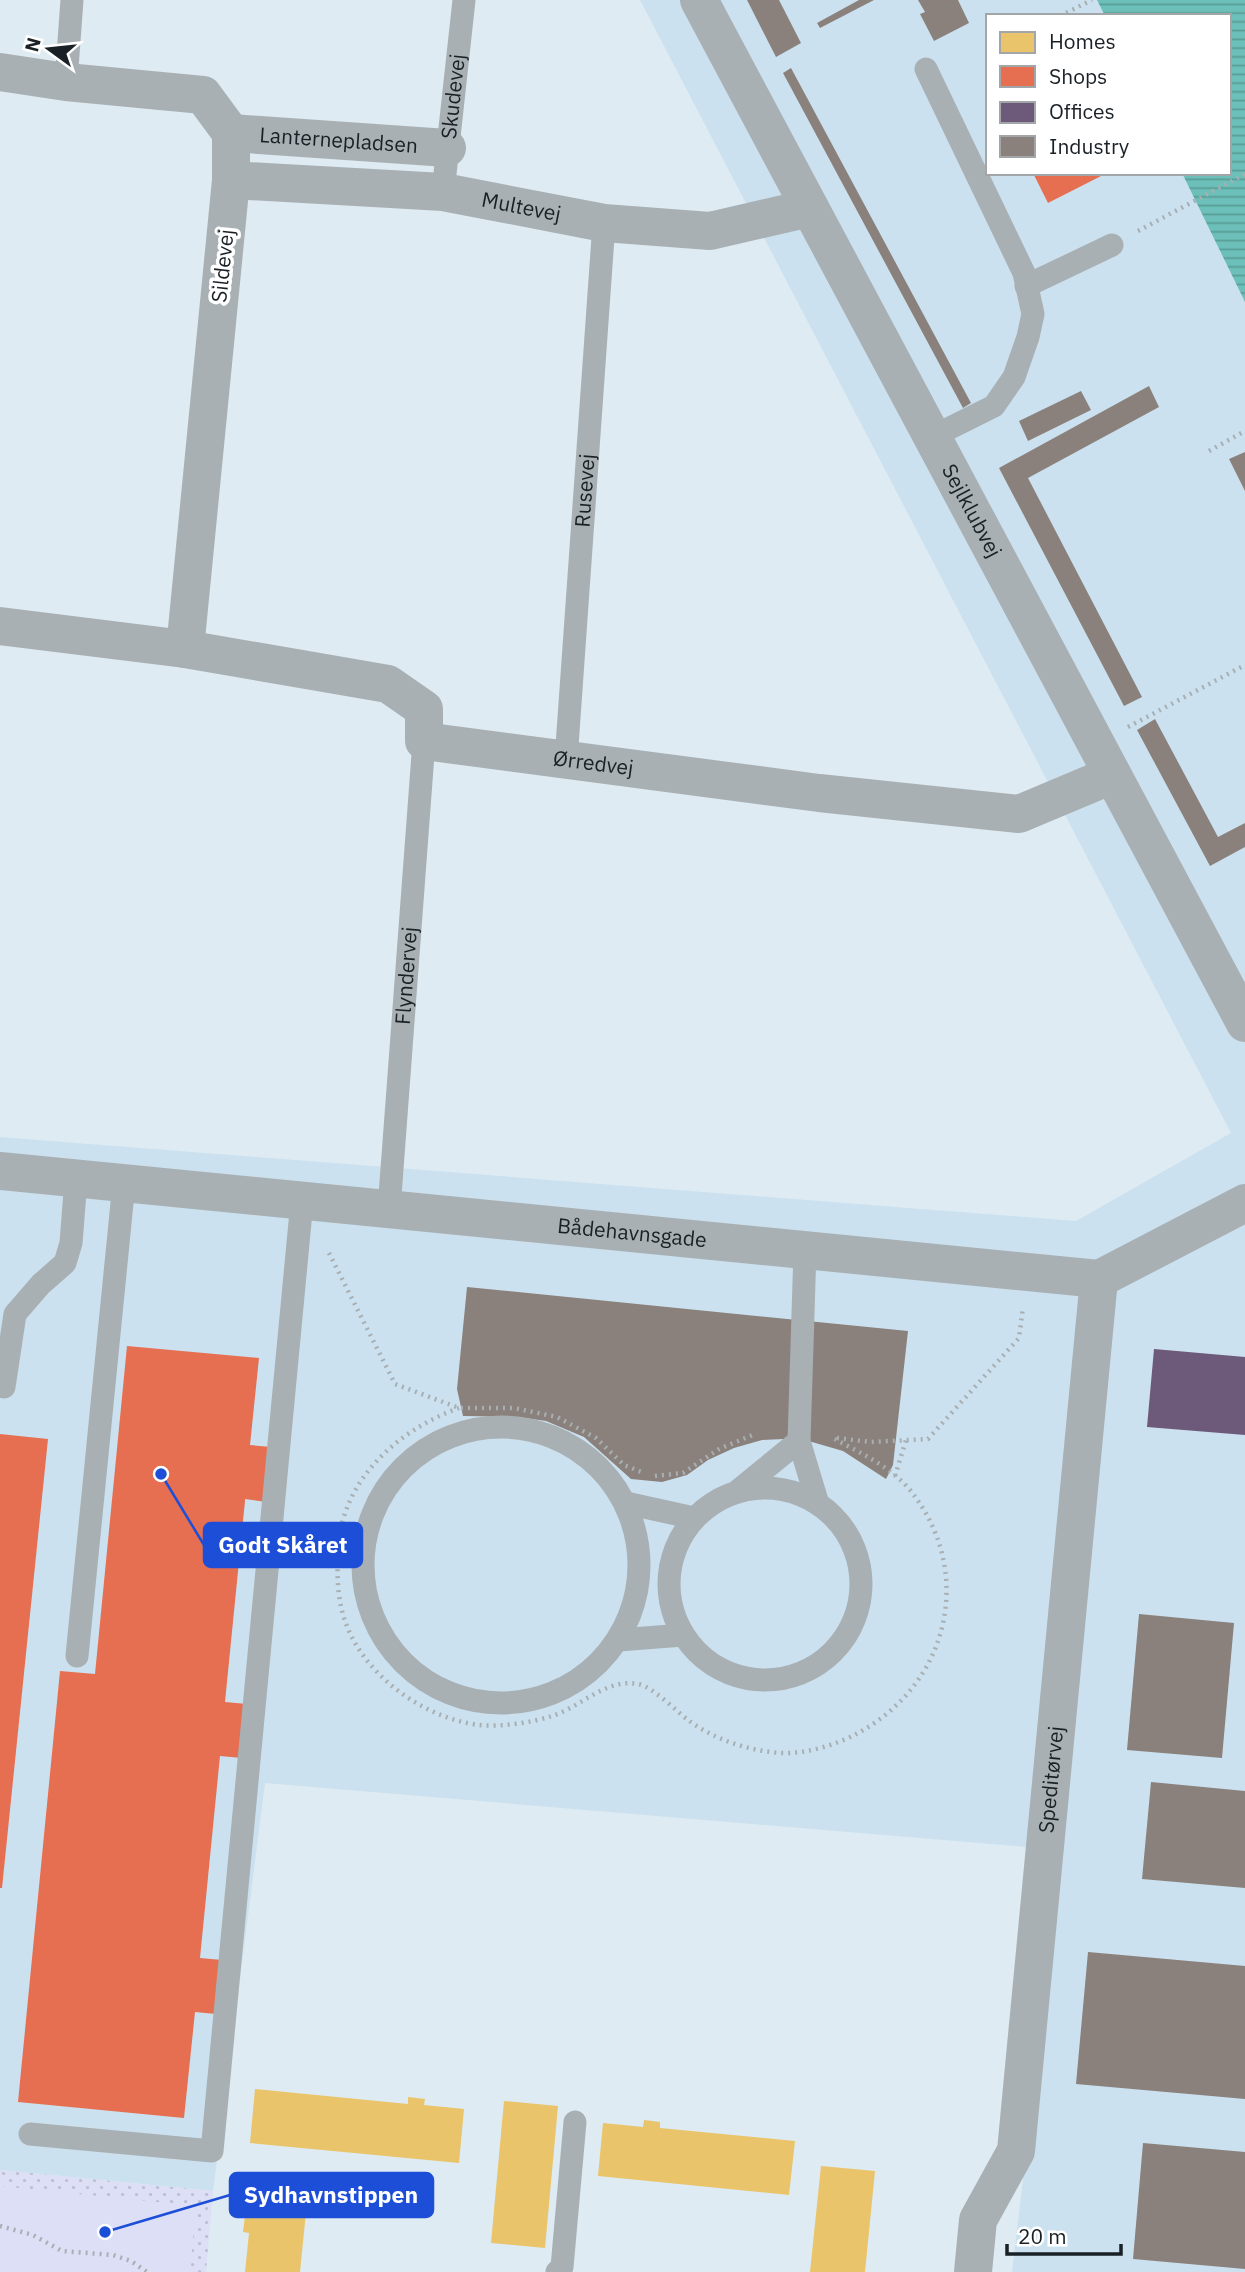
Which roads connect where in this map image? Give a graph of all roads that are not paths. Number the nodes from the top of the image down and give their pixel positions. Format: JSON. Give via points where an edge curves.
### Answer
{"nodes":[{"id":1,"x":72,"y":0,"type":"edge"},
{"id":2,"x":464,"y":0,"type":"edge"},
{"id":3,"x":699,"y":0,"type":"edge"},
{"id":4,"x":926,"y":69,"type":"dead end"},
{"id":5,"x":0,"y":72,"type":"edge"},
{"id":6,"x":66,"y":82,"type":"junction"},
{"id":7,"x":231,"y":133,"type":"junction"},
{"id":8,"x":447,"y":148,"type":"junction"},
{"id":9,"x":231,"y":180,"type":"junction"},
{"id":10,"x":443,"y":192,"type":"junction"},
{"id":11,"x":810,"y":208,"type":"junction"},
{"id":12,"x":604,"y":222,"type":"junction"},
{"id":13,"x":1112,"y":246,"type":"road end"},
{"id":14,"x":1026,"y":286,"type":"junction"},
{"id":15,"x":932,"y":436,"type":"junction"},
{"id":16,"x":0,"y":626,"type":"edge"},
{"id":17,"x":185,"y":649,"type":"junction"},
{"id":18,"x":424,"y":741,"type":"junction"},
{"id":19,"x":1104,"y":759,"type":"junction"},
{"id":20,"x":566,"y":760,"type":"junction"},
{"id":21,"x":1245,"y":1023,"type":"edge"},
{"id":22,"x":0,"y":1171,"type":"edge"},
{"id":23,"x":76,"y":1179,"type":"junction"},
{"id":24,"x":124,"y":1183,"type":"junction"},
{"id":25,"x":302,"y":1201,"type":"junction"},
{"id":26,"x":1245,"y":1203,"type":"edge"},
{"id":27,"x":389,"y":1209,"type":"junction"},
{"id":28,"x":805,"y":1250,"type":"junction"},
{"id":29,"x":1099,"y":1279,"type":"junction"},
{"id":30,"x":4,"y":1387,"type":"dead end"},
{"id":31,"x":799,"y":1441,"type":"junction"},
{"id":32,"x":738,"y":1490,"type":"junction"},
{"id":33,"x":626,"y":1503,"type":"junction"},
{"id":34,"x":818,"y":1504,"type":"junction"},
{"id":35,"x":694,"y":1518,"type":"junction"},
{"id":36,"x":683,"y":1635,"type":"junction"},
{"id":37,"x":619,"y":1640,"type":"junction"},
{"id":38,"x":77,"y":1656,"type":"dead end"},
{"id":39,"x":575,"y":2122,"type":"dead end"},
{"id":40,"x":30,"y":2134,"type":"dead end"},
{"id":41,"x":558,"y":2272,"type":"edge"},
{"id":42,"x":973,"y":2272,"type":"edge"}],
"edges":[{"from":1,"to":6,"type":"lane"},
{"from":2,"to":8,"type":"lane","name":"Skudevej"},
{"from":3,"to":11,"type":"street","name":"Sejlklubvej"},
{"from":4,"to":14,"type":"lane","via":[[1024,273]]},
{"from":5,"to":6,"type":"street"},
{"from":6,"to":7,"type":"street","via":[[203,95]]},
{"from":7,"to":8,"type":"street","name":"Lanternepladsen"},
{"from":7,"to":9,"type":"street","name":"Sildevej"},
{"from":8,"to":10,"type":"lane","name":"Skudevej"},
{"from":9,"to":10,"type":"street","name":"Multevej"},
{"from":9,"to":17,"type":"street","name":"Sildevej"},
{"from":10,"to":12,"type":"street","name":"Multevej"},
{"from":11,"to":12,"type":"street","name":"Multevej","via":[[710,231]]},
{"from":11,"to":15,"type":"street","name":"Sejlklubvej"},
{"from":12,"to":20,"type":"lane","name":"Rusevej"},
{"from":13,"to":14,"type":"lane"},
{"from":14,"to":15,"type":"lane","via":[[1032,314],[1014,377],[994,406]]},
{"from":15,"to":19,"type":"street","name":"Sejlklubvej"},
{"from":16,"to":17,"type":"street"},
{"from":17,"to":18,"type":"street","via":[[388,684],[424,709]]},
{"from":18,"to":20,"type":"street","name":"Ørredvej"},
{"from":18,"to":27,"type":"lane","name":"Flyndervej"},
{"from":19,"to":20,"type":"street","name":"Ørredvej","via":[[1019,814]]},
{"from":19,"to":21,"type":"street","name":"Sejlklubvej"},
{"from":22,"to":23,"type":"street","name":"Bådehavnsgade"},
{"from":23,"to":24,"type":"street","name":"Bådehavnsgade"},
{"from":23,"to":30,"type":"lane","via":[[65,1263],[15,1314]]},
{"from":24,"to":25,"type":"street","name":"Bådehavnsgade"},
{"from":24,"to":38,"type":"lane"},
{"from":25,"to":27,"type":"street","name":"Bådehavnsgade"},
{"from":25,"to":40,"type":"lane","via":[[212,2151]]},
{"from":26,"to":29,"type":"street"},
{"from":27,"to":28,"type":"street","name":"Bådehavnsgade"},
{"from":28,"to":29,"type":"street","name":"Bådehavnsgade"},
{"from":28,"to":31,"type":"lane"},
{"from":29,"to":42,"type":"street","name":"Speditørvej","via":[[1016,2151],[978,2220]]},
{"from":31,"to":32,"type":"lane"},
{"from":31,"to":34,"type":"lane"},
{"from":32,"to":34,"type":"lane","via":[[771,1487],[803,1494]]},
{"from":32,"to":35,"type":"lane","via":[[714,1501]]},
{"from":33,"to":35,"type":"lane"},
{"from":33,"to":37,"type":"lane","via":[[637,1536],[640,1572],[634,1607]]},
{"from":33,"to":37,"type":"lane","via":[[599,1466],[562,1439],[518,1427],[472,1429],[430,1445],[395,1475],[372,1514],[362,1559],[367,1604],[387,1646],[418,1678],[459,1699],[504,1705],[549,1696],[589,1674]]},
{"from":34,"to":36,"type":"lane","via":[[850,1538],[861,1569],[860,1602],[848,1633],[827,1658],[799,1675],[766,1681],[734,1676],[705,1660]]},
{"from":35,"to":36,"type":"lane","via":[[676,1544],[668,1575],[671,1606]]},
{"from":36,"to":37,"type":"lane"},
{"from":39,"to":41,"type":"lane"}]}
